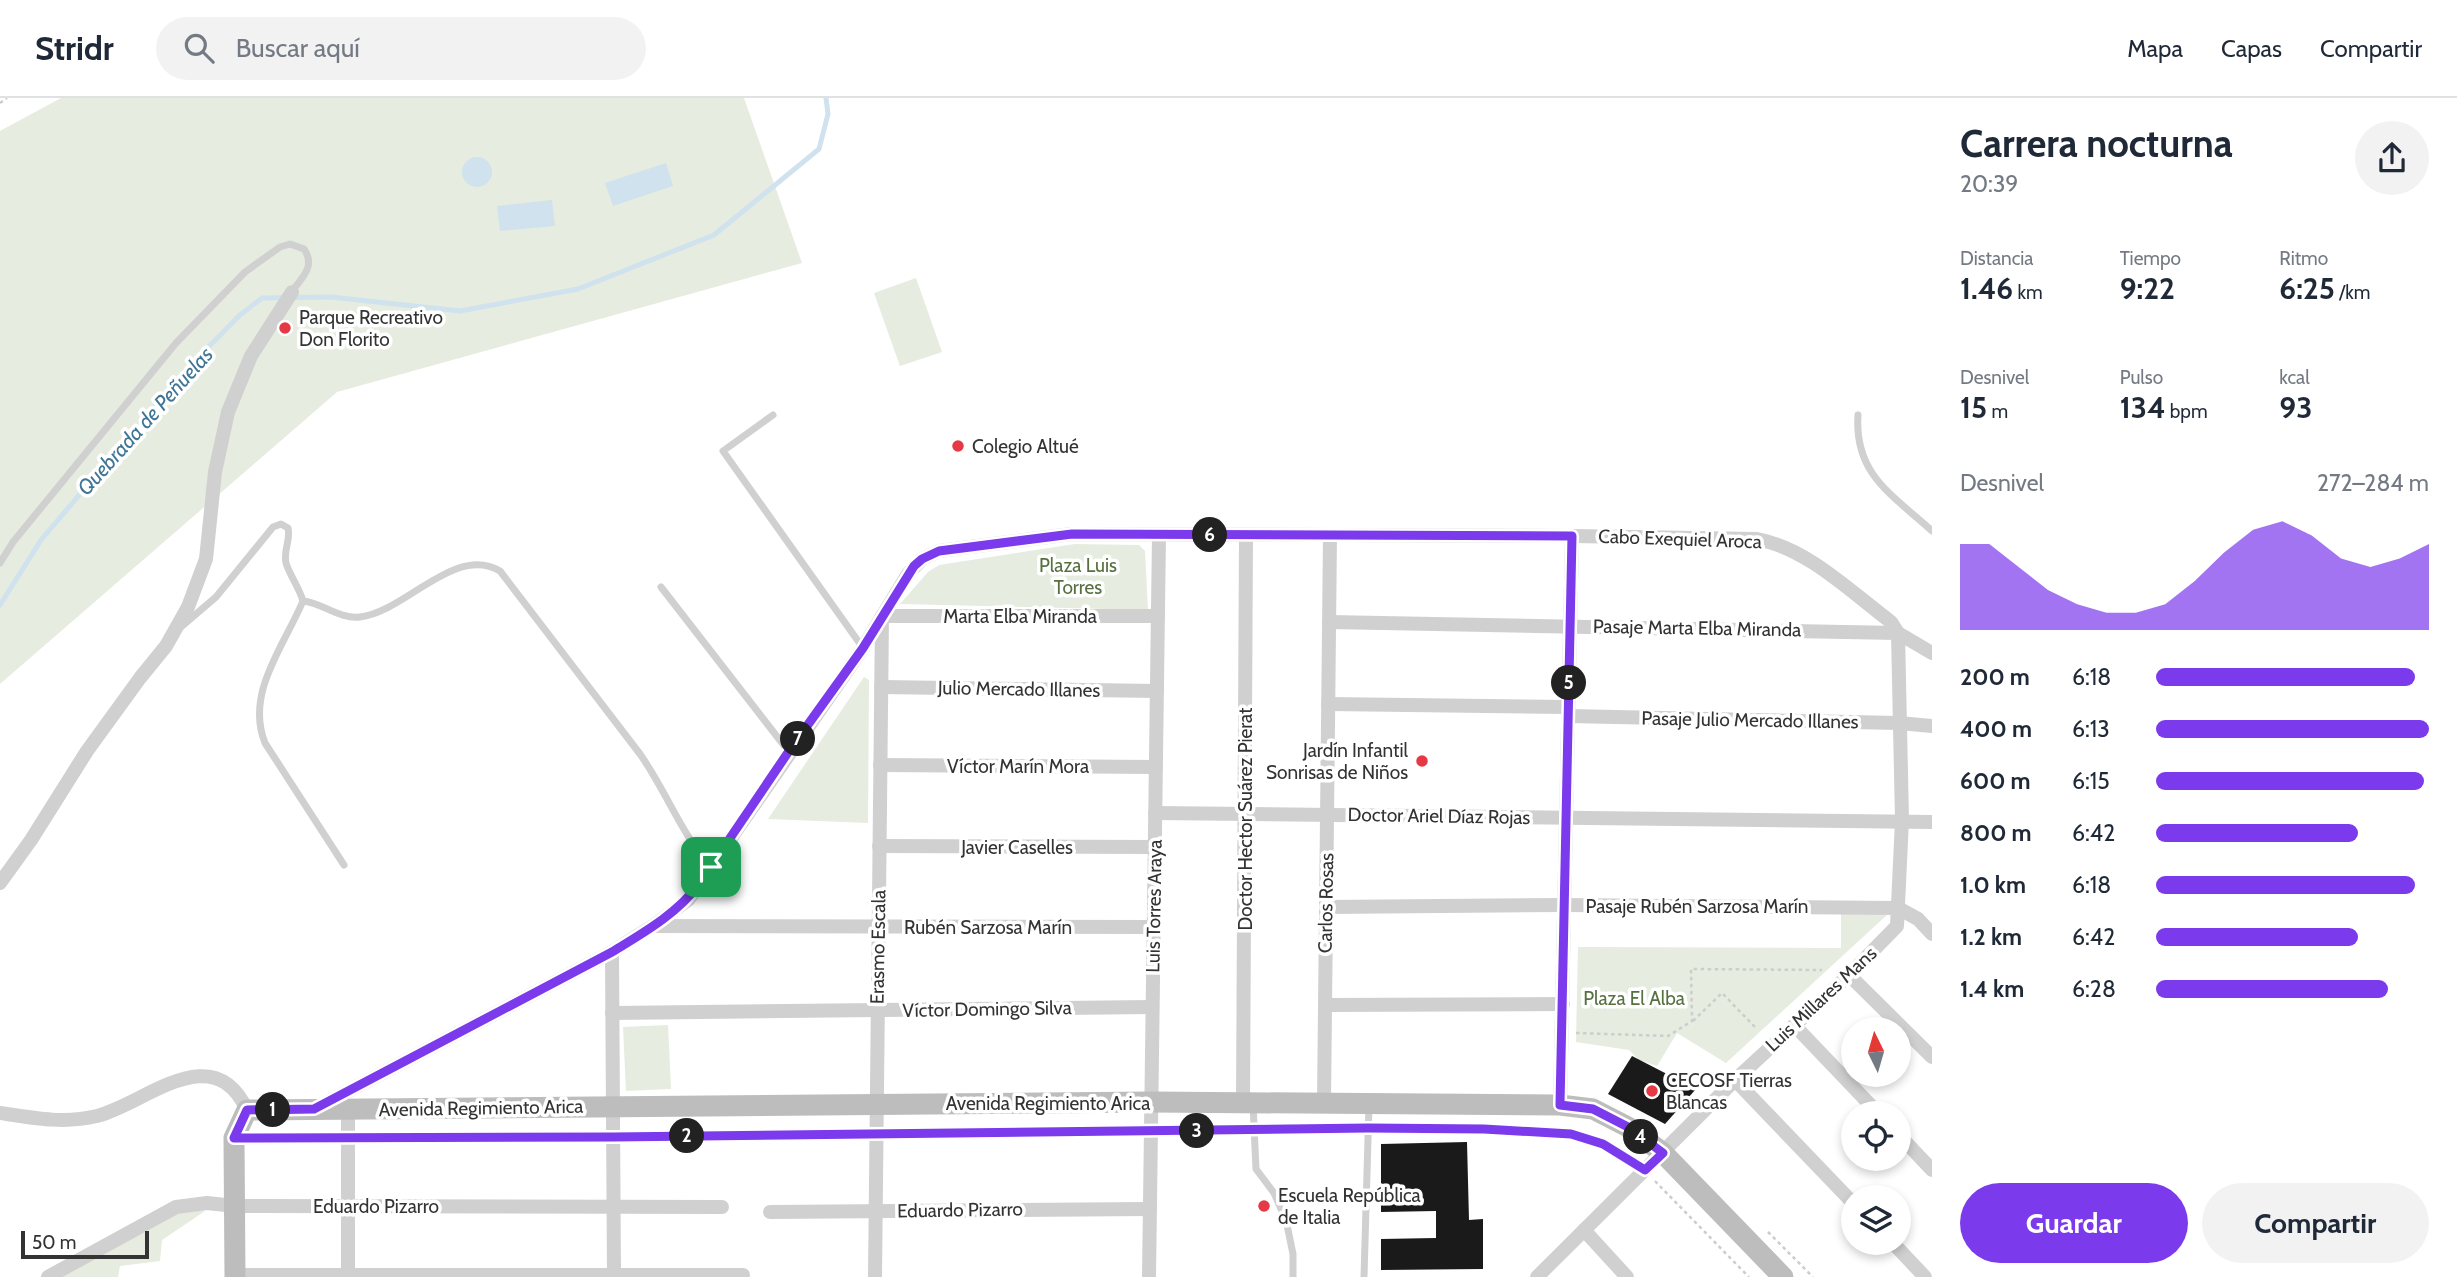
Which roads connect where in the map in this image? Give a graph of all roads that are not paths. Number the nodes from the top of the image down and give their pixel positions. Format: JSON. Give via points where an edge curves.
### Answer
{"nodes":[{"id":1,"x":287,"y":298,"type":"joint"},
{"id":2,"x":773,"y":415,"type":"dead end"},
{"id":3,"x":1857,"y":415,"type":"dead end"},
{"id":4,"x":1932,"y":531,"type":"edge"},
{"id":5,"x":1246,"y":534,"type":"junction"},
{"id":6,"x":1159,"y":535,"type":"junction"},
{"id":7,"x":1330,"y":535,"type":"junction"},
{"id":8,"x":1572,"y":536,"type":"junction"},
{"id":9,"x":0,"y":563,"type":"edge"},
{"id":10,"x":661,"y":587,"type":"dead end"},
{"id":11,"x":303,"y":601,"type":"junction"},
{"id":12,"x":882,"y":616,"type":"junction"},
{"id":13,"x":1158,"y":616,"type":"junction"},
{"id":14,"x":1329,"y":622,"type":"junction"},
{"id":15,"x":1570,"y":625,"type":"junction"},
{"id":16,"x":177,"y":629,"type":"junction"},
{"id":17,"x":1898,"y":633,"type":"junction"},
{"id":18,"x":863,"y":648,"type":"junction"},
{"id":19,"x":1932,"y":653,"type":"edge"},
{"id":20,"x":881,"y":687,"type":"junction"},
{"id":21,"x":1157,"y":691,"type":"junction"},
{"id":22,"x":1328,"y":704,"type":"junction"},
{"id":23,"x":1568,"y":712,"type":"junction"},
{"id":24,"x":1899,"y":723,"type":"junction"},
{"id":25,"x":1932,"y":726,"type":"edge"},
{"id":26,"x":789,"y":751,"type":"junction"},
{"id":27,"x":880,"y":765,"type":"junction"},
{"id":28,"x":1156,"y":767,"type":"junction"},
{"id":29,"x":1155,"y":813,"type":"junction"},
{"id":30,"x":1245,"y":814,"type":"junction"},
{"id":31,"x":1327,"y":814,"type":"junction"},
{"id":32,"x":1566,"y":817,"type":"junction"},
{"id":33,"x":1902,"y":820,"type":"junction"},
{"id":34,"x":1932,"y":822,"type":"edge"},
{"id":35,"x":879,"y":846,"type":"junction"},
{"id":36,"x":1155,"y":847,"type":"junction"},
{"id":37,"x":344,"y":865,"type":"dead end"},
{"id":38,"x":711,"y":867,"type":"junction"},
{"id":39,"x":0,"y":883,"type":"edge"},
{"id":40,"x":1564,"y":905,"type":"junction"},
{"id":41,"x":1326,"y":907,"type":"junction"},
{"id":42,"x":1898,"y":908,"type":"junction"},
{"id":43,"x":653,"y":926,"type":"junction"},
{"id":44,"x":879,"y":927,"type":"junction"},
{"id":45,"x":1154,"y":928,"type":"junction"},
{"id":46,"x":1932,"y":934,"type":"edge"},
{"id":47,"x":612,"y":952,"type":"junction"},
{"id":48,"x":1849,"y":975,"type":"junction"},
{"id":49,"x":1563,"y":1004,"type":"junction"},
{"id":50,"x":1325,"y":1005,"type":"junction"},
{"id":51,"x":1152,"y":1007,"type":"junction"},
{"id":52,"x":878,"y":1010,"type":"junction"},
{"id":53,"x":612,"y":1013,"type":"junction"},
{"id":54,"x":1794,"y":1025,"type":"junction"},
{"id":55,"x":1932,"y":1057,"type":"edge"},
{"id":56,"x":1735,"y":1080,"type":"junction"},
{"id":57,"x":1867,"y":1101,"type":"edge"},
{"id":58,"x":1151,"y":1102,"type":"junction"},
{"id":59,"x":1248,"y":1103,"type":"junction"},
{"id":60,"x":1324,"y":1103,"type":"junction"},
{"id":61,"x":1369,"y":1104,"type":"junction"},
{"id":62,"x":877,"y":1105,"type":"junction"},
{"id":63,"x":1560,"y":1105,"type":"junction"},
{"id":64,"x":612,"y":1107,"type":"junction"},
{"id":65,"x":314,"y":1109,"type":"junction"},
{"id":66,"x":348,"y":1109,"type":"junction"},
{"id":67,"x":247,"y":1110,"type":"junction"},
{"id":68,"x":0,"y":1113,"type":"edge"},
{"id":69,"x":1911,"y":1148,"type":"edge"},
{"id":70,"x":1663,"y":1153,"type":"junction"},
{"id":71,"x":1932,"y":1170,"type":"edge"},
{"id":72,"x":1841,"y":1190,"type":"edge"},
{"id":73,"x":235,"y":1206,"type":"junction"},
{"id":74,"x":348,"y":1206,"type":"junction"},
{"id":75,"x":613,"y":1207,"type":"junction"},
{"id":76,"x":722,"y":1207,"type":"dead end"},
{"id":77,"x":1150,"y":1209,"type":"junction"},
{"id":78,"x":876,"y":1211,"type":"junction"},
{"id":79,"x":770,"y":1212,"type":"dead end"},
{"id":80,"x":1584,"y":1230,"type":"junction"},
{"id":81,"x":1904,"y":1255,"type":"edge"},
{"id":82,"x":743,"y":1275,"type":"dead end"},
{"id":83,"x":235,"y":1276,"type":"edge"},
{"id":84,"x":348,"y":1276,"type":"edge"},
{"id":85,"x":614,"y":1276,"type":"edge"},
{"id":86,"x":48,"y":1277,"type":"edge"},
{"id":87,"x":875,"y":1277,"type":"edge"},
{"id":88,"x":1149,"y":1277,"type":"edge"},
{"id":89,"x":1293,"y":1277,"type":"edge"},
{"id":90,"x":1364,"y":1277,"type":"edge"},
{"id":91,"x":1537,"y":1277,"type":"edge"},
{"id":92,"x":1627,"y":1277,"type":"edge"},
{"id":93,"x":1783,"y":1277,"type":"edge"},
{"id":94,"x":1925,"y":1277,"type":"edge"}],
"edges":[{"from":1,"to":9,"type":"lane","via":[[308,271],[310,260],[304,249],[290,244],[245,272],[176,343]]},
{"from":1,"to":16,"type":"street","via":[[251,356],[228,412],[215,472],[206,559]]},
{"from":2,"to":18,"type":"lane","via":[[723,451]]},
{"from":3,"to":4,"type":"lane","via":[[1860,447],[1869,470]]},
{"from":5,"to":6,"type":"street","name":"Cabo Exequiel Aroca"},
{"from":5,"to":7,"type":"street","name":"Cabo Exequiel Aroca"},
{"from":5,"to":30,"type":"street","name":"Doctor Hector Suárez Pierat"},
{"from":6,"to":12,"type":"street","name":"Cabo Exequiel Aroca","via":[[1072,534],[939,551],[914,566]]},
{"from":6,"to":13,"type":"street","name":"Luis Torres Araya"},
{"from":7,"to":8,"type":"street","name":"Cabo Exequiel Aroca"},
{"from":7,"to":14,"type":"street","name":"Carlos Rosas"},
{"from":8,"to":15,"type":"street"},
{"from":8,"to":17,"type":"street","name":"Cabo Exequiel Aroca","via":[[1770,541],[1805,558],[1891,622]]},
{"from":10,"to":26,"type":"lane"},
{"from":11,"to":16,"type":"lane","via":[[286,564],[290,532],[285,525],[276,525],[216,597]]},
{"from":11,"to":37,"type":"lane","via":[[262,688],[258,722],[265,743]]},
{"from":11,"to":38,"type":"lane","via":[[358,617],[376,613],[462,566],[480,563],[500,571],[655,775],[684,832]]},
{"from":12,"to":13,"type":"street","name":"Marta Elba Miranda"},
{"from":12,"to":18,"type":"street","name":"Cabo Exequiel Aroca"},
{"from":12,"to":20,"type":"street","name":"Erasmo Escala"},
{"from":13,"to":21,"type":"street","name":"Luis Torres Araya"},
{"from":14,"to":15,"type":"street","name":"Pasaje Marta Elba Miranda"},
{"from":14,"to":22,"type":"street","name":"Carlos Rosas"},
{"from":15,"to":17,"type":"street","name":"Pasaje Marta Elba Miranda"},
{"from":15,"to":23,"type":"street"},
{"from":16,"to":39,"type":"street","via":[[87,751]]},
{"from":17,"to":19,"type":"street","name":"Cabo Exequiel Aroca"},
{"from":17,"to":24,"type":"street","name":"Luis Millares Mans"},
{"from":18,"to":26,"type":"street","name":"Cabo Exequiel Aroca"},
{"from":20,"to":21,"type":"street","name":"Julio Mercado Illanes"},
{"from":20,"to":27,"type":"street","name":"Erasmo Escala"},
{"from":21,"to":28,"type":"street","name":"Luis Torres Araya"},
{"from":22,"to":23,"type":"street","name":"Pasaje Julio Mercado Illanes"},
{"from":22,"to":31,"type":"street","name":"Carlos Rosas"},
{"from":23,"to":24,"type":"street","name":"Pasaje Julio Mercado Illanes"},
{"from":23,"to":32,"type":"street"},
{"from":24,"to":25,"type":"street","name":"Pasaje Julio Mercado Illanes"},
{"from":24,"to":33,"type":"street","name":"Luis Millares Mans"},
{"from":26,"to":38,"type":"street","name":"Cabo Exequiel Aroca"},
{"from":27,"to":28,"type":"street","name":"Víctor Marín Mora"},
{"from":27,"to":35,"type":"street","name":"Erasmo Escala"},
{"from":28,"to":29,"type":"street","name":"Luis Torres Araya"},
{"from":29,"to":30,"type":"street","name":"Doctor Ariel Díaz Rojas"},
{"from":29,"to":36,"type":"street","name":"Luis Torres Araya"},
{"from":30,"to":31,"type":"street","name":"Doctor Ariel Díaz Rojas"},
{"from":30,"to":59,"type":"street","name":"Doctor Hector Suárez Pierat"},
{"from":31,"to":32,"type":"street","name":"Doctor Ariel Díaz Rojas"},
{"from":31,"to":41,"type":"street","name":"Carlos Rosas"},
{"from":32,"to":33,"type":"street","name":"Doctor Ariel Díaz Rojas"},
{"from":32,"to":40,"type":"street"},
{"from":33,"to":34,"type":"street","name":"Doctor Ariel Díaz Rojas"},
{"from":33,"to":42,"type":"street","name":"Luis Millares Mans"},
{"from":35,"to":36,"type":"street","name":"Javier Caselles"},
{"from":35,"to":44,"type":"street","name":"Erasmo Escala"},
{"from":36,"to":45,"type":"street","name":"Luis Torres Araya"},
{"from":38,"to":43,"type":"street","name":"Cabo Exequiel Aroca","via":[[688,900]]},
{"from":40,"to":41,"type":"street","name":"Pasaje Rubén Sarzosa Marín"},
{"from":40,"to":42,"type":"street","name":"Pasaje Rubén Sarzosa Marín"},
{"from":40,"to":49,"type":"street"},
{"from":41,"to":50,"type":"street","name":"Carlos Rosas"},
{"from":42,"to":46,"type":"street"},
{"from":42,"to":48,"type":"street","name":"Luis Millares Mans","via":[[1897,926]]},
{"from":43,"to":44,"type":"street","name":"Rubén Sarzosa Marín"},
{"from":43,"to":47,"type":"street","name":"Cabo Exequiel Aroca"},
{"from":44,"to":45,"type":"street","name":"Rubén Sarzosa Marín"},
{"from":44,"to":52,"type":"street","name":"Erasmo Escala"},
{"from":45,"to":51,"type":"street","name":"Luis Torres Araya"},
{"from":47,"to":53,"type":"street"},
{"from":47,"to":65,"type":"street","name":"Cabo Exequiel Aroca"},
{"from":48,"to":54,"type":"street","name":"Luis Millares Mans"},
{"from":48,"to":55,"type":"street"},
{"from":49,"to":50,"type":"street"},
{"from":49,"to":63,"type":"street"},
{"from":50,"to":60,"type":"street","name":"Carlos Rosas"},
{"from":51,"to":52,"type":"street","name":"Víctor Domingo Silva"},
{"from":51,"to":58,"type":"street","name":"Luis Torres Araya"},
{"from":52,"to":53,"type":"street","name":"Víctor Domingo Silva"},
{"from":52,"to":62,"type":"street","name":"Erasmo Escala"},
{"from":53,"to":64,"type":"street"},
{"from":54,"to":56,"type":"street","name":"Luis Millares Mans"},
{"from":54,"to":57,"type":"street"},
{"from":56,"to":70,"type":"street","name":"Luis Millares Mans"},
{"from":56,"to":72,"type":"street"},
{"from":58,"to":59,"type":"street","name":"Avenida Regimiento Arica"},
{"from":58,"to":62,"type":"street","name":"Avenida Regimiento Arica"},
{"from":58,"to":77,"type":"street","name":"Luis Torres Araya"},
{"from":59,"to":60,"type":"street","name":"Avenida Regimiento Arica"},
{"from":59,"to":89,"type":"lane","via":[[1256,1169],[1286,1220]]},
{"from":60,"to":61,"type":"street","name":"Avenida Regimiento Arica"},
{"from":61,"to":63,"type":"street","name":"Avenida Regimiento Arica"},
{"from":61,"to":90,"type":"lane"},
{"from":62,"to":64,"type":"street","name":"Avenida Regimiento Arica"},
{"from":62,"to":78,"type":"street","name":"Erasmo Escala"},
{"from":63,"to":70,"type":"street","name":"Avenida Regimiento Arica","via":[[1593,1109]]},
{"from":64,"to":66,"type":"street","name":"Avenida Regimiento Arica"},
{"from":64,"to":75,"type":"street"},
{"from":65,"to":66,"type":"street","name":"Avenida Regimiento Arica"},
{"from":65,"to":67,"type":"street","name":"Avenida Regimiento Arica"},
{"from":66,"to":74,"type":"street"},
{"from":67,"to":68,"type":"street","via":[[231,1087],[204,1076],[181,1078],[96,1116],[55,1121]]},
{"from":67,"to":73,"type":"street","via":[[234,1138]]},
{"from":69,"to":71,"type":"street"},
{"from":70,"to":80,"type":"street","name":"Luis Millares Mans"},
{"from":70,"to":93,"type":"street","name":"Avenida Regimiento Arica"},
{"from":73,"to":74,"type":"street","name":"Eduardo Pizarro"},
{"from":73,"to":83,"type":"street"},
{"from":73,"to":86,"type":"street","name":"Eduardo Pizarro","via":[[176,1207]]},
{"from":74,"to":75,"type":"street","name":"Eduardo Pizarro"},
{"from":74,"to":84,"type":"street"},
{"from":75,"to":76,"type":"street","name":"Eduardo Pizarro"},
{"from":75,"to":85,"type":"street"},
{"from":77,"to":78,"type":"street","name":"Eduardo Pizarro"},
{"from":77,"to":88,"type":"street","name":"Luis Torres Araya"},
{"from":78,"to":79,"type":"street","name":"Eduardo Pizarro"},
{"from":78,"to":87,"type":"street","name":"Erasmo Escala"},
{"from":80,"to":91,"type":"street","name":"Luis Millares Mans"},
{"from":80,"to":92,"type":"street"},
{"from":81,"to":94,"type":"street"},
{"from":82,"to":85,"type":"street"},
{"from":83,"to":84,"type":"street"},
{"from":84,"to":85,"type":"street"}]}
